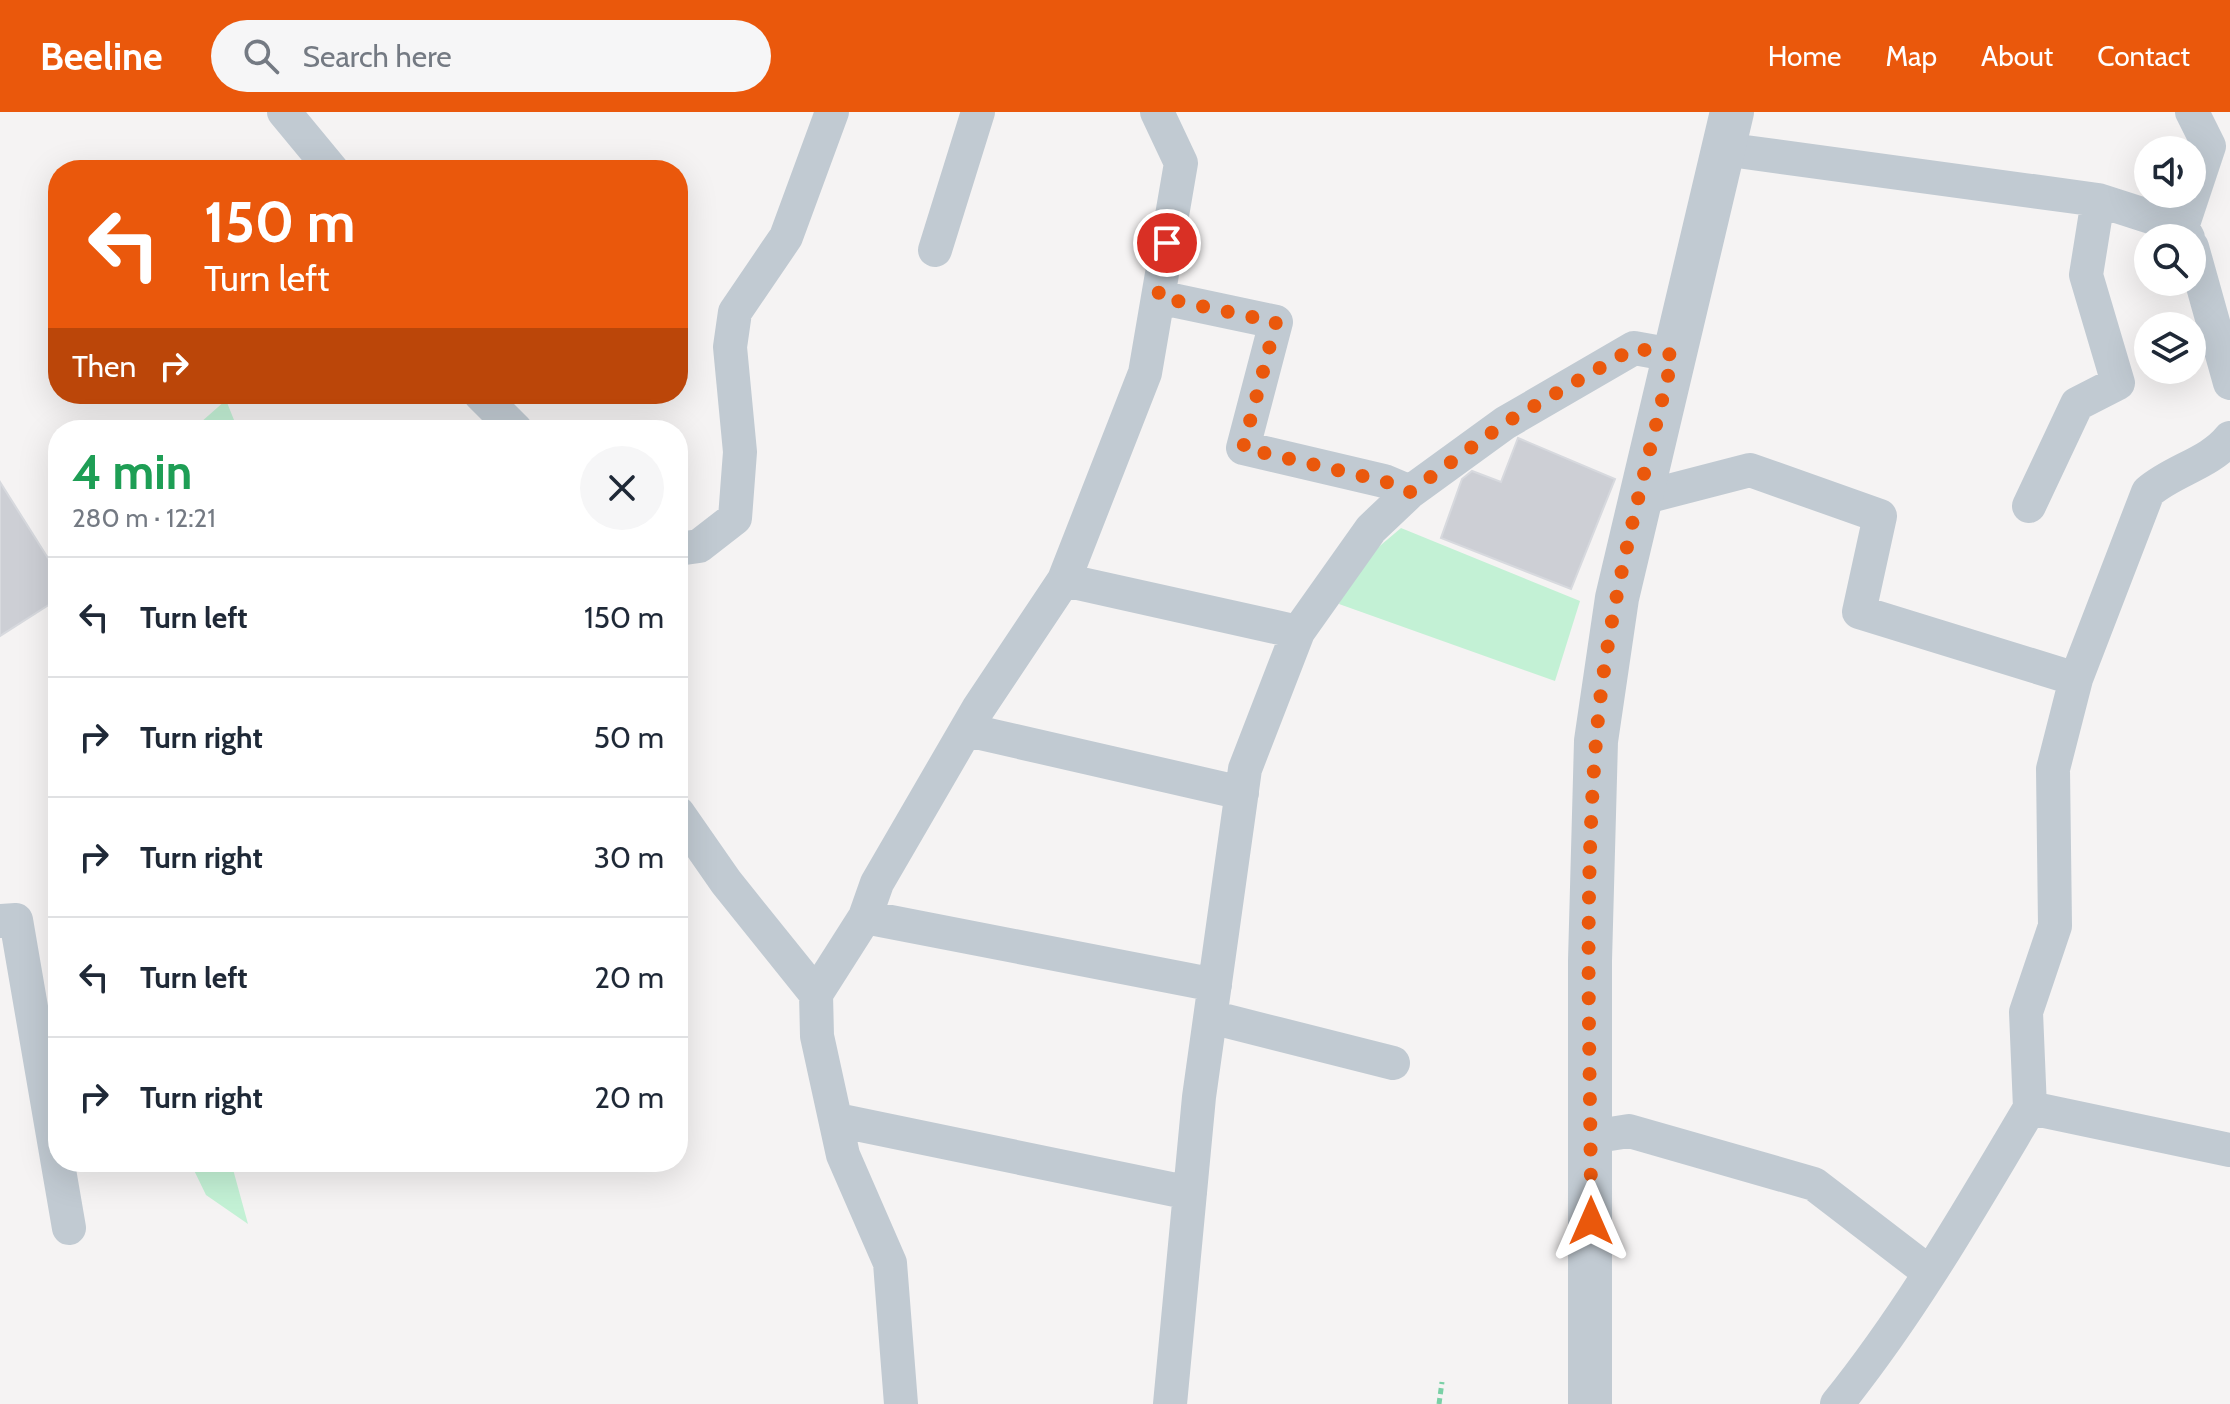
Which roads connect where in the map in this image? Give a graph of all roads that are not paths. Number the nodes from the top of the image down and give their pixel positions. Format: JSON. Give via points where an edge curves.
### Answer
{"nodes":[{"id":1,"x":284,"y":112,"type":"edge"},
{"id":2,"x":832,"y":112,"type":"edge"},
{"id":3,"x":978,"y":112,"type":"edge"},
{"id":4,"x":1157,"y":112,"type":"edge"},
{"id":5,"x":2192,"y":112,"type":"edge"},
{"id":6,"x":1728,"y":131,"type":"edge"},
{"id":7,"x":2220,"y":139,"type":"edge"},
{"id":8,"x":324,"y":160,"type":"edge"},
{"id":9,"x":2098,"y":200,"type":"junction"},
{"id":10,"x":2156,"y":224,"type":"edge"},
{"id":11,"x":2191,"y":224,"type":"edge"},
{"id":12,"x":935,"y":250,"type":"dead end"},
{"id":13,"x":2204,"y":296,"type":"edge"},
{"id":14,"x":1158,"y":297,"type":"junction"},
{"id":15,"x":1673,"y":355,"type":"junction"},
{"id":16,"x":2230,"y":383,"type":"edge"},
{"id":17,"x":490,"y":404,"type":"edge"},
{"id":18,"x":506,"y":420,"type":"edge"},
{"id":19,"x":2230,"y":438,"type":"edge"},
{"id":20,"x":1410,"y":492,"type":"junction"},
{"id":21,"x":1638,"y":499,"type":"junction"},
{"id":22,"x":2029,"y":506,"type":"dead end"},
{"id":23,"x":688,"y":548,"type":"edge"},
{"id":24,"x":1064,"y":580,"type":"junction"},
{"id":25,"x":1298,"y":632,"type":"junction"},
{"id":26,"x":2076,"y":679,"type":"junction"},
{"id":27,"x":967,"y":730,"type":"junction"},
{"id":28,"x":1242,"y":793,"type":"junction"},
{"id":29,"x":688,"y":827,"type":"edge"},
{"id":30,"x":865,"y":917,"type":"junction"},
{"id":31,"x":0,"y":921,"type":"edge"},
{"id":32,"x":816,"y":994,"type":"junction"},
{"id":33,"x":1213,"y":1001,"type":"junction"},
{"id":34,"x":1393,"y":1063,"type":"dead end"},
{"id":35,"x":48,"y":1106,"type":"edge"},
{"id":36,"x":2030,"y":1108,"type":"junction"},
{"id":37,"x":837,"y":1120,"type":"junction"},
{"id":38,"x":1591,"y":1137,"type":"junction"},
{"id":39,"x":2230,"y":1150,"type":"edge"},
{"id":40,"x":59,"y":1172,"type":"edge"},
{"id":41,"x":1190,"y":1193,"type":"junction"},
{"id":42,"x":69,"y":1228,"type":"dead end"},
{"id":43,"x":1930,"y":1273,"type":"junction"},
{"id":44,"x":901,"y":1404,"type":"edge"},
{"id":45,"x":1170,"y":1404,"type":"edge"},
{"id":46,"x":1590,"y":1404,"type":"edge"},
{"id":47,"x":1837,"y":1404,"type":"edge"}],
"edges":[{"from":1,"to":8,"type":"street"},
{"from":2,"to":23,"type":"street","via":[[786,237],[735,312],[730,347],[740,452],[735,518],[699,546]]},
{"from":3,"to":12,"type":"street"},
{"from":4,"to":14,"type":"street","via":[[1181,163]]},
{"from":5,"to":7,"type":"street"},
{"from":6,"to":9,"type":"street"},
{"from":6,"to":15,"type":"street"},
{"from":7,"to":11,"type":"street"},
{"from":9,"to":10,"type":"street"},
{"from":9,"to":22,"type":"street","via":[[2086,275],[2118,383],[2077,404]]},
{"from":13,"to":16,"type":"street"},
{"from":14,"to":20,"type":"street","via":[[1276,322],[1243,448],[1384,481]]},
{"from":14,"to":24,"type":"street","via":[[1145,373]]},
{"from":15,"to":20,"type":"street","via":[[1634,348],[1505,423]]},
{"from":15,"to":21,"type":"street"},
{"from":17,"to":18,"type":"street"},
{"from":19,"to":26,"type":"street","via":[[2219,452],[2163,478],[2148,492]]},
{"from":20,"to":25,"type":"street","via":[[1371,529]]},
{"from":21,"to":26,"type":"street","via":[[1750,470],[1880,516],[1859,612]]},
{"from":21,"to":38,"type":"street","via":[[1596,741]]},
{"from":24,"to":25,"type":"street"},
{"from":24,"to":27,"type":"street"},
{"from":25,"to":28,"type":"street","via":[[1245,769]]},
{"from":26,"to":36,"type":"street","via":[[2053,769],[2055,926],[2026,1012]]},
{"from":27,"to":28,"type":"street"},
{"from":27,"to":30,"type":"street","via":[[877,883]]},
{"from":28,"to":33,"type":"street"},
{"from":29,"to":32,"type":"street"},
{"from":30,"to":32,"type":"street"},
{"from":30,"to":33,"type":"street"},
{"from":31,"to":35,"type":"street","via":[[16,920]]},
{"from":32,"to":37,"type":"street","via":[[817,1036]]},
{"from":33,"to":34,"type":"street"},
{"from":33,"to":41,"type":"street"},
{"from":36,"to":39,"type":"street"},
{"from":36,"to":43,"type":"street"},
{"from":37,"to":41,"type":"street"},
{"from":37,"to":44,"type":"street","via":[[843,1155],[890,1263]]},
{"from":38,"to":43,"type":"street","via":[[1629,1131],[1814,1184]]},
{"from":38,"to":46,"type":"street"},
{"from":40,"to":42,"type":"street"},
{"from":41,"to":45,"type":"street"},
{"from":43,"to":47,"type":"street"}]}
